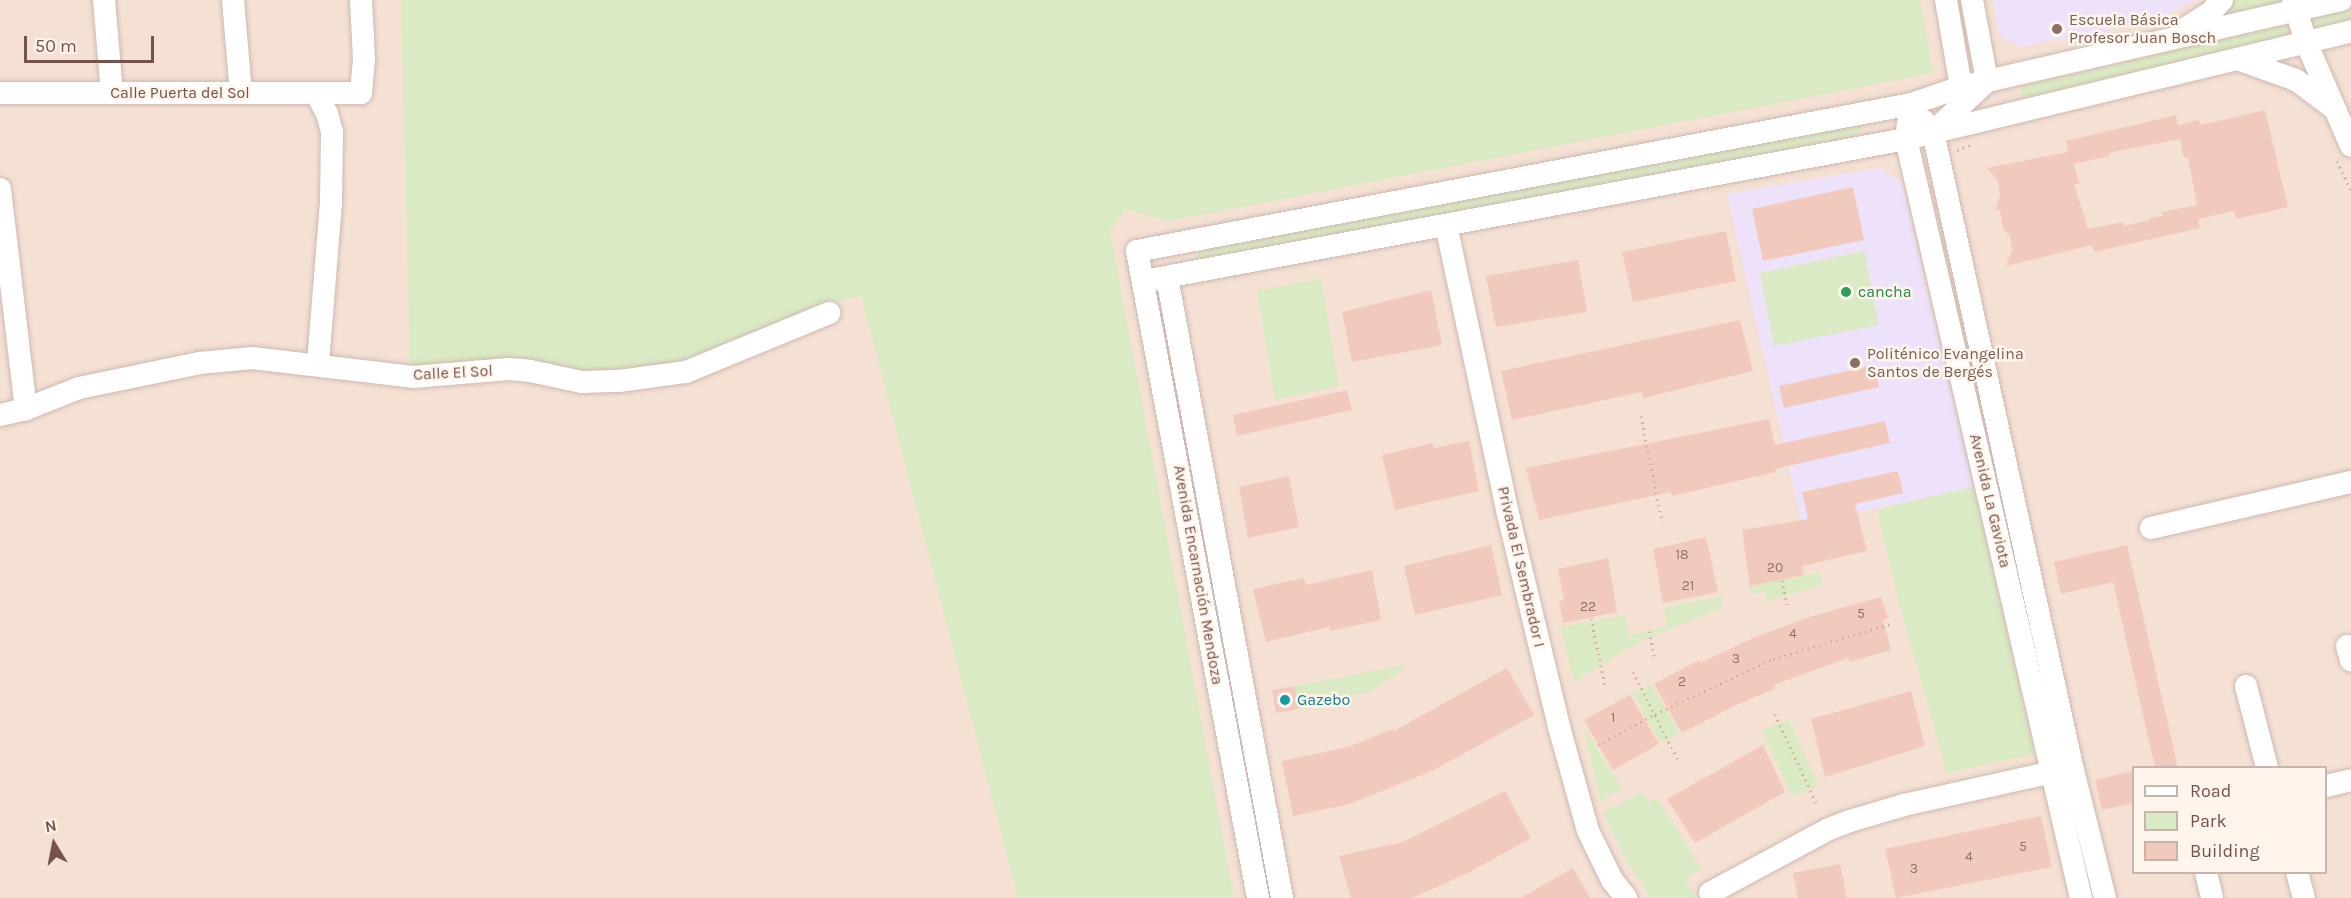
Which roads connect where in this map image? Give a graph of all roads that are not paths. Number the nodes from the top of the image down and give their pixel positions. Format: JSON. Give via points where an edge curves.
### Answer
{"nodes":[{"id":1,"x":104,"y":0,"type":"edge"},
{"id":2,"x":233,"y":0,"type":"edge"},
{"id":3,"x":361,"y":0,"type":"edge"},
{"id":4,"x":1946,"y":0,"type":"edge"},
{"id":5,"x":1972,"y":0,"type":"edge"},
{"id":6,"x":2222,"y":0,"type":"edge"},
{"id":7,"x":2341,"y":0,"type":"edge"},
{"id":8,"x":2294,"y":5,"type":"edge"},
{"id":9,"x":2351,"y":31,"type":"edge"},
{"id":10,"x":2160,"y":42,"type":"junction"},
{"id":11,"x":2306,"y":42,"type":"junction"},
{"id":12,"x":2235,"y":59,"type":"junction"},
{"id":13,"x":1987,"y":81,"type":"junction"},
{"id":14,"x":1961,"y":87,"type":"junction"},
{"id":15,"x":0,"y":93,"type":"edge"},
{"id":16,"x":112,"y":93,"type":"junction"},
{"id":17,"x":241,"y":93,"type":"junction"},
{"id":18,"x":316,"y":93,"type":"junction"},
{"id":19,"x":1911,"y":104,"type":"junction"},
{"id":20,"x":2336,"y":112,"type":"junction"},
{"id":21,"x":1933,"y":132,"type":"junction"},
{"id":22,"x":1906,"y":139,"type":"junction"},
{"id":23,"x":2351,"y":146,"type":"edge"},
{"id":24,"x":0,"y":189,"type":"edge"},
{"id":25,"x":1446,"y":225,"type":"junction"},
{"id":26,"x":1167,"y":277,"type":"junction"},
{"id":27,"x":1144,"y":281,"type":"junction"},
{"id":28,"x":829,"y":313,"type":"dead end"},
{"id":29,"x":318,"y":364,"type":"junction"},
{"id":30,"x":26,"y":409,"type":"junction"},
{"id":31,"x":0,"y":415,"type":"edge"},
{"id":32,"x":2351,"y":482,"type":"edge"},
{"id":33,"x":2151,"y":528,"type":"dead end"},
{"id":34,"x":2246,"y":686,"type":"dead end"},
{"id":35,"x":2266,"y":766,"type":"edge"},
{"id":36,"x":2053,"y":772,"type":"junction"},
{"id":37,"x":2351,"y":780,"type":"edge"},
{"id":38,"x":2327,"y":786,"type":"edge"},
{"id":39,"x":2206,"y":874,"type":"edge"},
{"id":40,"x":2297,"y":874,"type":"edge"},
{"id":41,"x":1710,"y":892,"type":"dead end"},
{"id":42,"x":1258,"y":898,"type":"edge"},
{"id":43,"x":1282,"y":898,"type":"edge"},
{"id":44,"x":1626,"y":898,"type":"edge"},
{"id":45,"x":2081,"y":898,"type":"edge"},
{"id":46,"x":2105,"y":898,"type":"edge"},
{"id":47,"x":2212,"y":898,"type":"edge"},
{"id":48,"x":2304,"y":898,"type":"edge"}],
"edges":[{"from":1,"to":16,"type":"street"},
{"from":2,"to":17,"type":"street"},
{"from":3,"to":18,"type":"street","name":"Calle Puerta del Sol","via":[[361,93]]},
{"from":4,"to":14,"type":"street"},
{"from":5,"to":13,"type":"street"},
{"from":6,"to":10,"type":"street","via":[[2187,28]]},
{"from":7,"to":8,"type":"street"},
{"from":8,"to":10,"type":"street"},
{"from":8,"to":11,"type":"street"},
{"from":9,"to":11,"type":"street"},
{"from":10,"to":13,"type":"street"},
{"from":11,"to":12,"type":"street"},
{"from":11,"to":20,"type":"street"},
{"from":12,"to":20,"type":"street","via":[[2296,80]]},
{"from":12,"to":21,"type":"street"},
{"from":13,"to":14,"type":"street"},
{"from":13,"to":21,"type":"street"},
{"from":14,"to":19,"type":"street"},
{"from":15,"to":16,"type":"street","name":"Calle Puerta del Sol"},
{"from":16,"to":17,"type":"street","name":"Calle Puerta del Sol"},
{"from":17,"to":18,"type":"street","name":"Calle Puerta del Sol"},
{"from":18,"to":29,"type":"street","via":[[332,132]]},
{"from":19,"to":21,"type":"street"},
{"from":19,"to":22,"type":"street","name":"Avenida La Gaviota"},
{"from":19,"to":27,"type":"street","name":"Avenida Encarnación Mendoza","via":[[1137,251]]},
{"from":20,"to":23,"type":"street"},
{"from":21,"to":22,"type":"street"},
{"from":21,"to":46,"type":"street","name":"Avenida La Gaviota","via":[[2072,766]]},
{"from":22,"to":25,"type":"street"},
{"from":22,"to":36,"type":"street","name":"Avenida La Gaviota"},
{"from":24,"to":30,"type":"street"},
{"from":25,"to":26,"type":"street"},
{"from":25,"to":44,"type":"street","name":"Privada El Sembrador I","via":[[1559,728],[1588,831],[1612,880]]},
{"from":26,"to":27,"type":"street"},
{"from":26,"to":43,"type":"street","name":"Avenida Encarnación Mendoza"},
{"from":27,"to":42,"type":"street","name":"Avenida Encarnación Mendoza"},
{"from":28,"to":29,"type":"street","name":"Calle El Sol","via":[[686,372],[619,381],[582,382],[509,369],[413,376]]},
{"from":29,"to":30,"type":"street","name":"Calle El Sol","via":[[252,358],[200,363],[79,388]]},
{"from":30,"to":31,"type":"street","name":"Calle El Sol"},
{"from":32,"to":33,"type":"street"},
{"from":34,"to":35,"type":"street"},
{"from":36,"to":41,"type":"street","via":[[1850,821]]},
{"from":36,"to":45,"type":"street","name":"Avenida La Gaviota"},
{"from":37,"to":38,"type":"street"},
{"from":39,"to":47,"type":"street"},
{"from":40,"to":48,"type":"street"}]}
